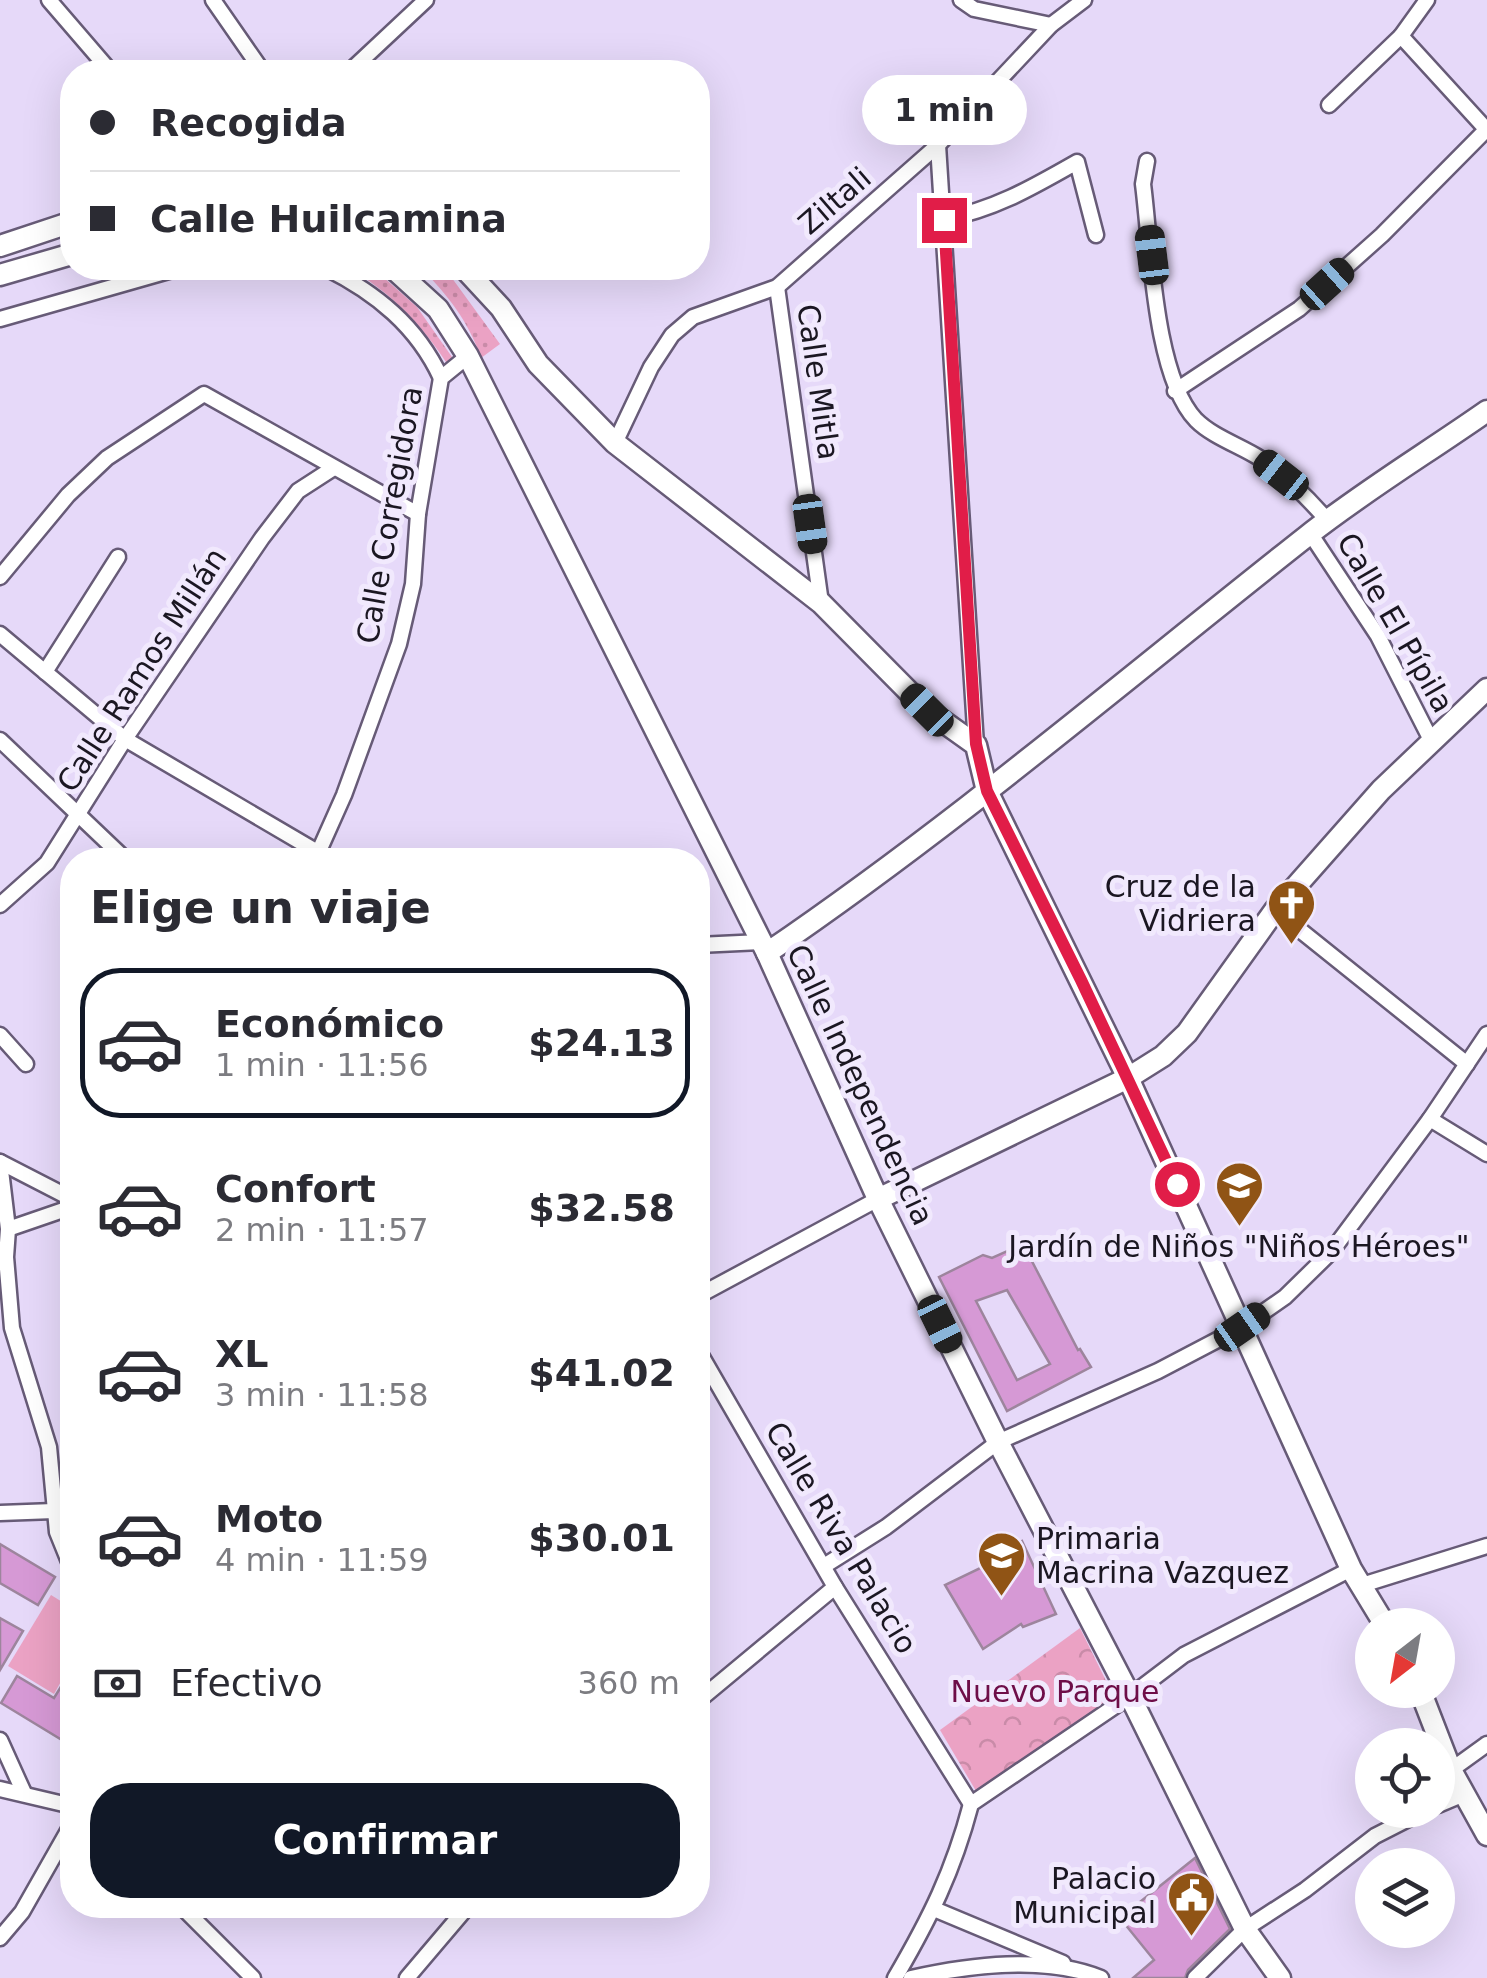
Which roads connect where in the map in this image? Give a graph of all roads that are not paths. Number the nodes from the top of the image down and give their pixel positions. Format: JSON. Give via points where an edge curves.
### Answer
{"nodes":[{"id":1,"x":49,"y":0,"type":"edge"},
{"id":2,"x":426,"y":0,"type":"edge"},
{"id":3,"x":962,"y":0,"type":"edge"},
{"id":4,"x":1084,"y":0,"type":"edge"},
{"id":5,"x":1427,"y":0,"type":"edge"},
{"id":6,"x":220,"y":3,"type":"edge"},
{"id":7,"x":1058,"y":13,"type":"edge"},
{"id":8,"x":1402,"y":36,"type":"junction"},
{"id":9,"x":101,"y":60,"type":"edge"},
{"id":10,"x":255,"y":60,"type":"edge"},
{"id":11,"x":362,"y":60,"type":"edge"},
{"id":12,"x":1328,"y":105,"type":"dead end"},
{"id":13,"x":1487,"y":130,"type":"edge"},
{"id":14,"x":938,"y":145,"type":"junction"},
{"id":15,"x":1147,"y":161,"type":"dead end"},
{"id":16,"x":944,"y":220,"type":"junction"},
{"id":17,"x":60,"y":226,"type":"edge"},
{"id":18,"x":1096,"y":235,"type":"dead end"},
{"id":19,"x":0,"y":246,"type":"edge"},
{"id":20,"x":60,"y":258,"type":"edge"},
{"id":21,"x":0,"y":275,"type":"edge"},
{"id":22,"x":137,"y":280,"type":"edge"},
{"id":23,"x":348,"y":280,"type":"edge"},
{"id":24,"x":408,"y":280,"type":"edge"},
{"id":25,"x":475,"y":280,"type":"edge"},
{"id":26,"x":777,"y":287,"type":"junction"},
{"id":27,"x":0,"y":319,"type":"edge"},
{"id":28,"x":468,"y":356,"type":"junction"},
{"id":29,"x":441,"y":378,"type":"junction"},
{"id":30,"x":1176,"y":391,"type":"junction"},
{"id":31,"x":1487,"y":411,"type":"edge"},
{"id":32,"x":615,"y":443,"type":"junction"},
{"id":33,"x":332,"y":469,"type":"junction"},
{"id":34,"x":418,"y":514,"type":"junction"},
{"id":35,"x":1319,"y":527,"type":"junction"},
{"id":36,"x":118,"y":557,"type":"dead end"},
{"id":37,"x":0,"y":577,"type":"edge"},
{"id":38,"x":822,"y":604,"type":"junction"},
{"id":39,"x":0,"y":634,"type":"edge"},
{"id":40,"x":46,"y":672,"type":"junction"},
{"id":41,"x":1487,"y":689,"type":"edge"},
{"id":42,"x":125,"y":739,"type":"junction"},
{"id":43,"x":0,"y":740,"type":"edge"},
{"id":44,"x":1432,"y":740,"type":"junction"},
{"id":45,"x":976,"y":744,"type":"junction"},
{"id":46,"x":987,"y":791,"type":"junction"},
{"id":47,"x":78,"y":817,"type":"junction"},
{"id":48,"x":113,"y":848,"type":"edge"},
{"id":49,"x":305,"y":848,"type":"edge"},
{"id":50,"x":325,"y":848,"type":"edge"},
{"id":51,"x":0,"y":905,"type":"edge"},
{"id":52,"x":1275,"y":910,"type":"junction"},
{"id":53,"x":710,"y":946,"type":"edge"},
{"id":54,"x":764,"y":948,"type":"junction"},
{"id":55,"x":0,"y":1034,"type":"edge"},
{"id":56,"x":1487,"y":1034,"type":"edge"},
{"id":57,"x":26,"y":1064,"type":"dead end"},
{"id":58,"x":1466,"y":1064,"type":"junction"},
{"id":59,"x":1128,"y":1078,"type":"junction"},
{"id":60,"x":1430,"y":1119,"type":"junction"},
{"id":61,"x":1487,"y":1154,"type":"edge"},
{"id":62,"x":0,"y":1162,"type":"edge"},
{"id":63,"x":60,"y":1193,"type":"edge"},
{"id":64,"x":878,"y":1199,"type":"junction"},
{"id":65,"x":60,"y":1211,"type":"edge"},
{"id":66,"x":8,"y":1228,"type":"junction"},
{"id":67,"x":710,"y":1290,"type":"edge"},
{"id":68,"x":1242,"y":1327,"type":"junction"},
{"id":69,"x":6,"y":1329,"type":"edge"},
{"id":70,"x":710,"y":1371,"type":"edge"},
{"id":71,"x":998,"y":1442,"type":"junction"},
{"id":72,"x":54,"y":1511,"type":"junction"},
{"id":73,"x":0,"y":1514,"type":"edge"},
{"id":74,"x":60,"y":1539,"type":"edge"},
{"id":75,"x":1487,"y":1546,"type":"edge"},
{"id":76,"x":824,"y":1566,"type":"junction"},
{"id":77,"x":1357,"y":1577,"type":"junction"},
{"id":78,"x":835,"y":1587,"type":"junction"},
{"id":79,"x":1375,"y":1608,"type":"edge"},
{"id":80,"x":710,"y":1692,"type":"edge"},
{"id":81,"x":1130,"y":1696,"type":"junction"},
{"id":82,"x":0,"y":1740,"type":"edge"},
{"id":83,"x":1487,"y":1744,"type":"edge"},
{"id":84,"x":1455,"y":1766,"type":"edge"},
{"id":85,"x":1455,"y":1779,"type":"edge"},
{"id":86,"x":0,"y":1789,"type":"edge"},
{"id":87,"x":24,"y":1793,"type":"junction"},
{"id":88,"x":1464,"y":1794,"type":"junction"},
{"id":89,"x":1455,"y":1798,"type":"edge"},
{"id":90,"x":60,"y":1803,"type":"edge"},
{"id":91,"x":971,"y":1804,"type":"junction"},
{"id":92,"x":1391,"y":1828,"type":"edge"},
{"id":93,"x":1487,"y":1835,"type":"edge"},
{"id":94,"x":60,"y":1845,"type":"edge"},
{"id":95,"x":934,"y":1910,"type":"junction"},
{"id":96,"x":193,"y":1918,"type":"edge"},
{"id":97,"x":459,"y":1918,"type":"edge"},
{"id":98,"x":1245,"y":1928,"type":"junction"},
{"id":99,"x":0,"y":1938,"type":"edge"},
{"id":100,"x":1078,"y":1969,"type":"junction"},
{"id":101,"x":253,"y":1978,"type":"edge"},
{"id":102,"x":407,"y":1978,"type":"edge"},
{"id":103,"x":895,"y":1978,"type":"edge"},
{"id":104,"x":911,"y":1978,"type":"edge"},
{"id":105,"x":1101,"y":1978,"type":"edge"},
{"id":106,"x":1194,"y":1978,"type":"edge"},
{"id":107,"x":1280,"y":1978,"type":"edge"}],
"edges":[{"from":1,"to":9,"type":"street"},
{"from":2,"to":11,"type":"street"},
{"from":3,"to":7,"type":"street","via":[[974,8]]},
{"from":4,"to":7,"type":"street","name":"Ziltali"},
{"from":5,"to":8,"type":"street"},
{"from":6,"to":10,"type":"street"},
{"from":7,"to":14,"type":"street","name":"Ziltali"},
{"from":8,"to":12,"type":"street"},
{"from":8,"to":13,"type":"street"},
{"from":13,"to":30,"type":"street","via":[[1300,310]]},
{"from":14,"to":16,"type":"street"},
{"from":14,"to":26,"type":"street","name":"Ziltali"},
{"from":15,"to":30,"type":"street","via":[[1160,326]]},
{"from":16,"to":18,"type":"street","via":[[1015,197],[1077,162]]},
{"from":16,"to":45,"type":"street"},
{"from":17,"to":19,"type":"main road"},
{"from":20,"to":21,"type":"main road"},
{"from":22,"to":27,"type":"street"},
{"from":23,"to":29,"type":"street","via":[[404,322]]},
{"from":24,"to":28,"type":"main road","name":"Calle Independencia","via":[[438,308]]},
{"from":25,"to":32,"type":"main road","via":[[538,364]]},
{"from":26,"to":32,"type":"street","via":[[692,317],[672,335]]},
{"from":26,"to":38,"type":"street","name":"Calle Mitla"},
{"from":28,"to":29,"type":"street","name":"Calle Corregidora"},
{"from":28,"to":54,"type":"main road","name":"Calle Independencia"},
{"from":29,"to":34,"type":"street","name":"Calle Corregidora"},
{"from":30,"to":35,"type":"street","name":"Calle El Pípila","via":[[1197,421],[1302,492]]},
{"from":31,"to":35,"type":"main road"},
{"from":32,"to":38,"type":"main road"},
{"from":33,"to":34,"type":"street"},
{"from":33,"to":37,"type":"street","via":[[204,394],[107,458]]},
{"from":33,"to":42,"type":"street","name":"Calle Ramos Millán","via":[[298,491],[274,522]]},
{"from":34,"to":50,"type":"street","name":"Calle Corregidora","via":[[400,644]]},
{"from":35,"to":44,"type":"street","name":"Calle El Pípila"},
{"from":35,"to":46,"type":"main road"},
{"from":36,"to":40,"type":"street"},
{"from":38,"to":45,"type":"main road","via":[[927,710]]},
{"from":39,"to":40,"type":"street"},
{"from":40,"to":42,"type":"street"},
{"from":41,"to":44,"type":"main road"},
{"from":42,"to":47,"type":"street","name":"Calle Ramos Millán"},
{"from":42,"to":49,"type":"street"},
{"from":43,"to":47,"type":"street"},
{"from":44,"to":52,"type":"main road"},
{"from":45,"to":46,"type":"main road"},
{"from":46,"to":54,"type":"main road","via":[[843,902]]},
{"from":46,"to":59,"type":"main road"},
{"from":47,"to":48,"type":"street"},
{"from":47,"to":51,"type":"street","name":"Calle Ramos Millán","via":[[46,862]]},
{"from":52,"to":58,"type":"street"},
{"from":52,"to":59,"type":"main road","via":[[1187,1033]]},
{"from":53,"to":54,"type":"street"},
{"from":54,"to":64,"type":"main road","name":"Calle Independencia"},
{"from":55,"to":57,"type":"street"},
{"from":56,"to":58,"type":"street"},
{"from":58,"to":60,"type":"street"},
{"from":59,"to":64,"type":"main road"},
{"from":59,"to":68,"type":"main road"},
{"from":60,"to":61,"type":"street"},
{"from":60,"to":68,"type":"street","via":[[1332,1252]]},
{"from":62,"to":63,"type":"street"},
{"from":62,"to":66,"type":"street"},
{"from":64,"to":67,"type":"street"},
{"from":64,"to":71,"type":"main road","name":"Calle Independencia"},
{"from":65,"to":66,"type":"street"},
{"from":66,"to":69,"type":"street"},
{"from":68,"to":71,"type":"street"},
{"from":68,"to":77,"type":"main road"},
{"from":69,"to":72,"type":"street","via":[[49,1446]]},
{"from":70,"to":76,"type":"street","name":"Calle Riva Palacio"},
{"from":71,"to":76,"type":"street"},
{"from":71,"to":81,"type":"main road","name":"Calle Independencia"},
{"from":72,"to":73,"type":"street"},
{"from":72,"to":74,"type":"street"},
{"from":75,"to":77,"type":"street"},
{"from":76,"to":78,"type":"street","name":"Calle Riva Palacio"},
{"from":77,"to":79,"type":"main road"},
{"from":77,"to":81,"type":"street","via":[[1184,1655]]},
{"from":78,"to":80,"type":"street"},
{"from":78,"to":91,"type":"street","name":"Calle Riva Palacio"},
{"from":81,"to":91,"type":"street"},
{"from":81,"to":98,"type":"main road","name":"Calle Independencia"},
{"from":82,"to":87,"type":"street"},
{"from":83,"to":84,"type":"street"},
{"from":85,"to":88,"type":"main road"},
{"from":86,"to":87,"type":"street"},
{"from":87,"to":90,"type":"street"},
{"from":88,"to":89,"type":"street"},
{"from":88,"to":93,"type":"main road"},
{"from":91,"to":95,"type":"street"},
{"from":92,"to":98,"type":"street"},
{"from":94,"to":99,"type":"street"},
{"from":95,"to":100,"type":"street"},
{"from":95,"to":103,"type":"street"},
{"from":96,"to":101,"type":"street"},
{"from":97,"to":102,"type":"street"},
{"from":98,"to":106,"type":"street"},
{"from":98,"to":107,"type":"main road","name":"Calle Independencia"},
{"from":100,"to":104,"type":"street","via":[[948,1970]]},
{"from":100,"to":105,"type":"street"}]}
